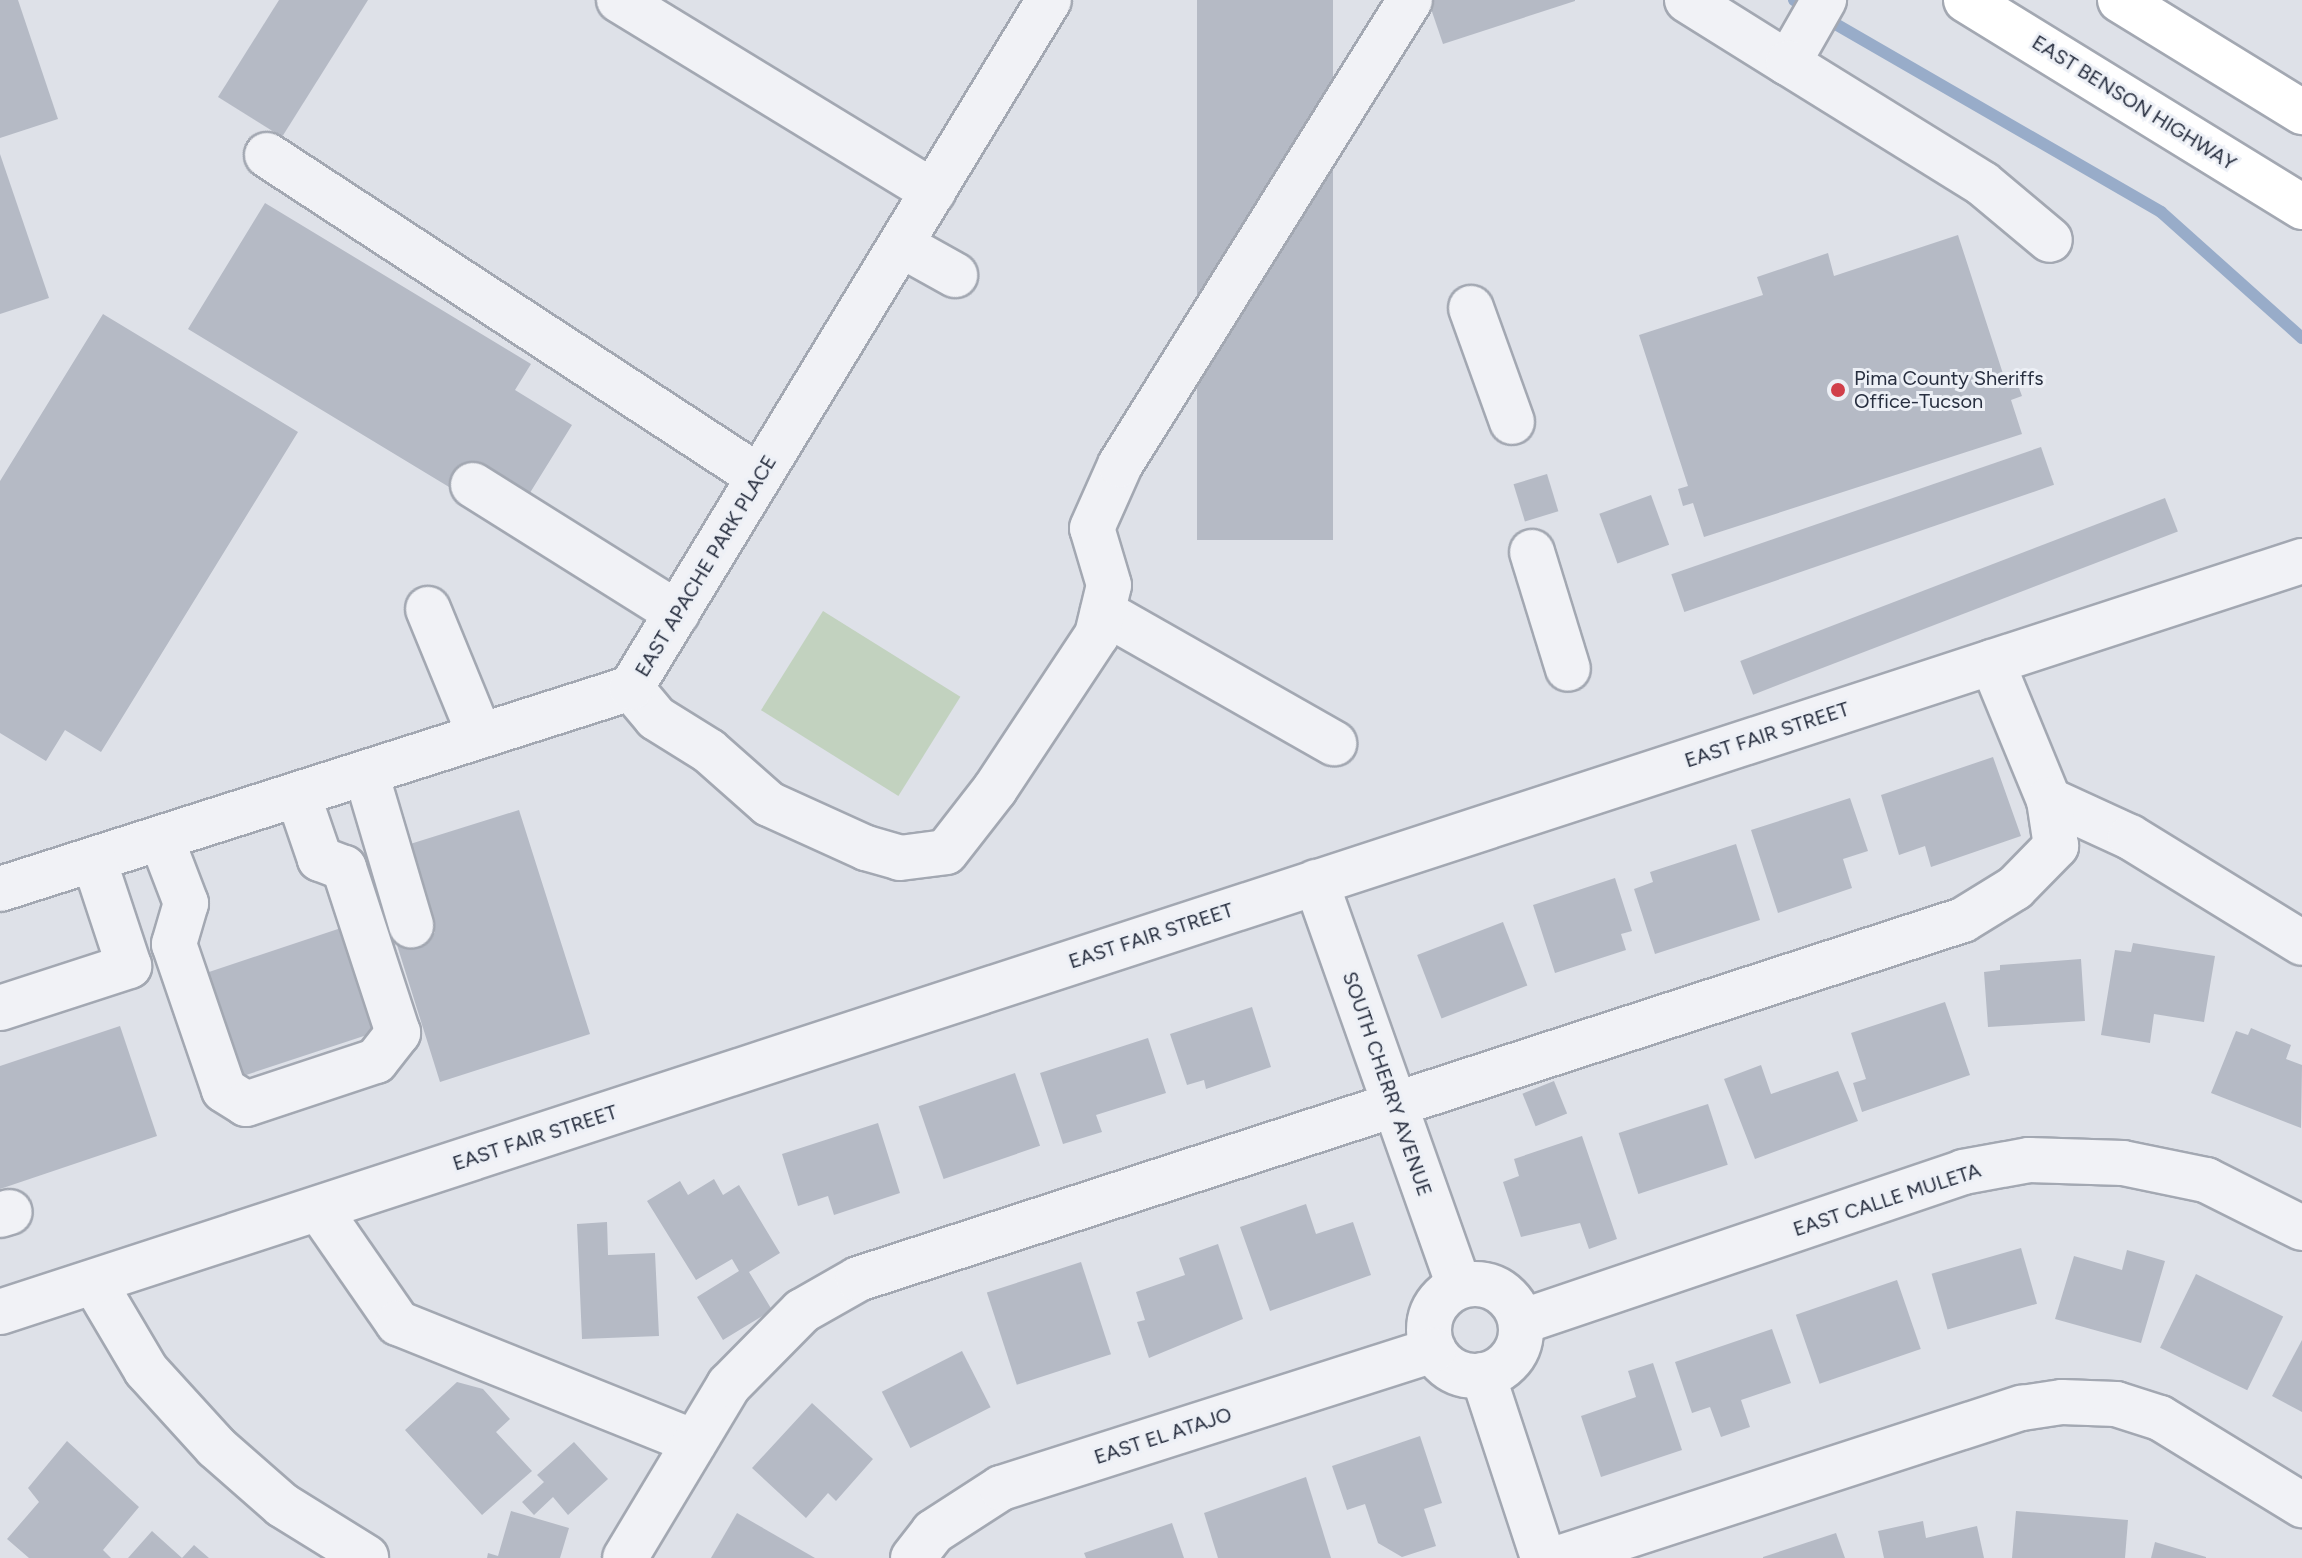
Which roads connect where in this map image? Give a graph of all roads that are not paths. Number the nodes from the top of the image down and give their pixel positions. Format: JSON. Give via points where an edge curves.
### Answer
{"nodes":[{"id":1,"x":619,"y":0,"type":"edge"},
{"id":2,"x":1410,"y":0,"type":"edge"},
{"id":3,"x":1687,"y":0,"type":"edge"},
{"id":4,"x":1966,"y":0,"type":"edge"},
{"id":5,"x":1042,"y":2,"type":"edge"},
{"id":6,"x":2140,"y":5,"type":"edge"},
{"id":7,"x":1807,"y":31,"type":"edge"},
{"id":8,"x":2302,"y":112,"type":"edge"},
{"id":9,"x":267,"y":155,"type":"dead end"},
{"id":10,"x":933,"y":192,"type":"junction"},
{"id":11,"x":2302,"y":207,"type":"edge"},
{"id":12,"x":2050,"y":240,"type":"dead end"},
{"id":13,"x":901,"y":245,"type":"junction"},
{"id":14,"x":955,"y":275,"type":"dead end"},
{"id":15,"x":1471,"y":308,"type":"dead end"},
{"id":16,"x":1512,"y":422,"type":"dead end"},
{"id":17,"x":759,"y":477,"type":"junction"},
{"id":18,"x":473,"y":485,"type":"dead end"},
{"id":19,"x":1532,"y":552,"type":"dead end"},
{"id":20,"x":2302,"y":561,"type":"edge"},
{"id":21,"x":428,"y":609,"type":"dead end"},
{"id":22,"x":1103,"y":612,"type":"junction"},
{"id":23,"x":677,"y":613,"type":"junction"},
{"id":24,"x":1992,"y":662,"type":"junction"},
{"id":25,"x":1568,"y":669,"type":"dead end"},
{"id":26,"x":631,"y":688,"type":"junction"},
{"id":27,"x":480,"y":736,"type":"junction"},
{"id":28,"x":1334,"y":743,"type":"dead end"},
{"id":29,"x":366,"y":773,"type":"junction"},
{"id":30,"x":298,"y":795,"type":"junction"},
{"id":31,"x":2049,"y":800,"type":"junction"},
{"id":32,"x":161,"y":838,"type":"junction"},
{"id":33,"x":94,"y":860,"type":"junction"},
{"id":34,"x":1316,"y":882,"type":"junction"},
{"id":35,"x":0,"y":889,"type":"edge"},
{"id":36,"x":411,"y":925,"type":"dead end"},
{"id":37,"x":2302,"y":943,"type":"edge"},
{"id":38,"x":0,"y":1008,"type":"edge"},
{"id":39,"x":1395,"y":1106,"type":"junction"},
{"id":40,"x":319,"y":1209,"type":"junction"},
{"id":41,"x":2302,"y":1228,"type":"edge"},
{"id":42,"x":94,"y":1282,"type":"junction"},
{"id":43,"x":1459,"y":1286,"type":"junction"},
{"id":44,"x":0,"y":1312,"type":"edge"},
{"id":45,"x":1521,"y":1322,"type":"junction"},
{"id":46,"x":1433,"y":1350,"type":"junction"},
{"id":47,"x":1483,"y":1375,"type":"junction"},
{"id":48,"x":694,"y":1442,"type":"junction"},
{"id":49,"x":2302,"y":1505,"type":"edge"},
{"id":50,"x":366,"y":1557,"type":"edge"},
{"id":51,"x":625,"y":1558,"type":"edge"},
{"id":52,"x":913,"y":1558,"type":"edge"},
{"id":53,"x":1543,"y":1558,"type":"edge"},
{"id":54,"x":1559,"y":1558,"type":"edge"}],
"edges":[{"from":1,"to":10,"type":"street"},
{"from":2,"to":22,"type":"street","via":[[1120,465],[1092,528],[1109,585]]},
{"from":3,"to":7,"type":"street"},
{"from":4,"to":11,"type":"main road","name":"EAST BENSON HIGHWAY"},
{"from":5,"to":10,"type":"street","name":"EAST APACHE PARK PLACE"},
{"from":6,"to":8,"type":"main road"},
{"from":7,"to":12,"type":"street"},
{"from":9,"to":17,"type":"street","via":[[664,420]]},
{"from":10,"to":13,"type":"street","name":"EAST APACHE PARK PLACE"},
{"from":13,"to":14,"type":"street"},
{"from":13,"to":17,"type":"street","name":"EAST APACHE PARK PLACE"},
{"from":15,"to":16,"type":"street"},
{"from":17,"to":23,"type":"street","name":"EAST APACHE PARK PLACE"},
{"from":18,"to":23,"type":"street"},
{"from":19,"to":25,"type":"street"},
{"from":20,"to":24,"type":"street","name":"EAST FAIR STREET"},
{"from":21,"to":27,"type":"street"},
{"from":22,"to":26,"type":"street","via":[[1097,635],[995,789],[952,865],[889,855],[769,804],[709,751],[656,718]]},
{"from":22,"to":28,"type":"street"},
{"from":23,"to":26,"type":"street","name":"EAST APACHE PARK PLACE"},
{"from":24,"to":31,"type":"street"},
{"from":24,"to":34,"type":"street","name":"EAST FAIR STREET"},
{"from":26,"to":27,"type":"street","name":"EAST APACHE PARK PLACE"},
{"from":27,"to":29,"type":"street","name":"EAST APACHE PARK PLACE"},
{"from":29,"to":30,"type":"street","name":"EAST APACHE PARK PLACE"},
{"from":29,"to":36,"type":"street"},
{"from":30,"to":32,"type":"street","name":"EAST APACHE PARK PLACE"},
{"from":30,"to":32,"type":"street","via":[[320,859],[344,868],[398,1033],[376,1061],[246,1104],[224,1090],[174,944],[186,903]]},
{"from":31,"to":37,"type":"street","via":[[2130,837]]},
{"from":31,"to":39,"type":"street","via":[[2056,846],[2015,888],[1963,920]]},
{"from":32,"to":33,"type":"street","name":"EAST APACHE PARK PLACE"},
{"from":33,"to":35,"type":"street","name":"EAST APACHE PARK PLACE"},
{"from":33,"to":38,"type":"street","via":[[129,966]]},
{"from":34,"to":39,"type":"street","name":"SOUTH CHERRY AVENUE"},
{"from":34,"to":40,"type":"street","name":"EAST FAIR STREET"},
{"from":39,"to":43,"type":"street","name":"SOUTH CHERRY AVENUE"},
{"from":39,"to":48,"type":"street","via":[[858,1279],[802,1311],[729,1385]]},
{"from":40,"to":42,"type":"street","name":"EAST FAIR STREET"},
{"from":40,"to":48,"type":"street","via":[[398,1323]]},
{"from":41,"to":45,"type":"street","name":"EAST CALLE MULETA","via":[[2206,1180],[2123,1163],[2029,1160],[1963,1172]]},
{"from":42,"to":44,"type":"street","name":"EAST FAIR STREET"},
{"from":42,"to":50,"type":"street","via":[[146,1370],[216,1447],[282,1505]]},
{"from":43,"to":45,"type":"street","via":[[1472,1283],[1498,1290],[1509,1298]]},
{"from":43,"to":46,"type":"street","via":[[1435,1305],[1429,1335]]},
{"from":45,"to":47,"type":"street","via":[[1517,1350],[1509,1362]]},
{"from":46,"to":47,"type":"street","via":[[1453,1371]]},
{"from":46,"to":52,"type":"street","name":"EAST EL ATAJO","via":[[1001,1488],[933,1532]]},
{"from":47,"to":53,"type":"street"},
{"from":48,"to":51,"type":"street"},
{"from":49,"to":54,"type":"street","via":[[2160,1418],[2116,1404],[2062,1402],[2022,1408]]}]}
